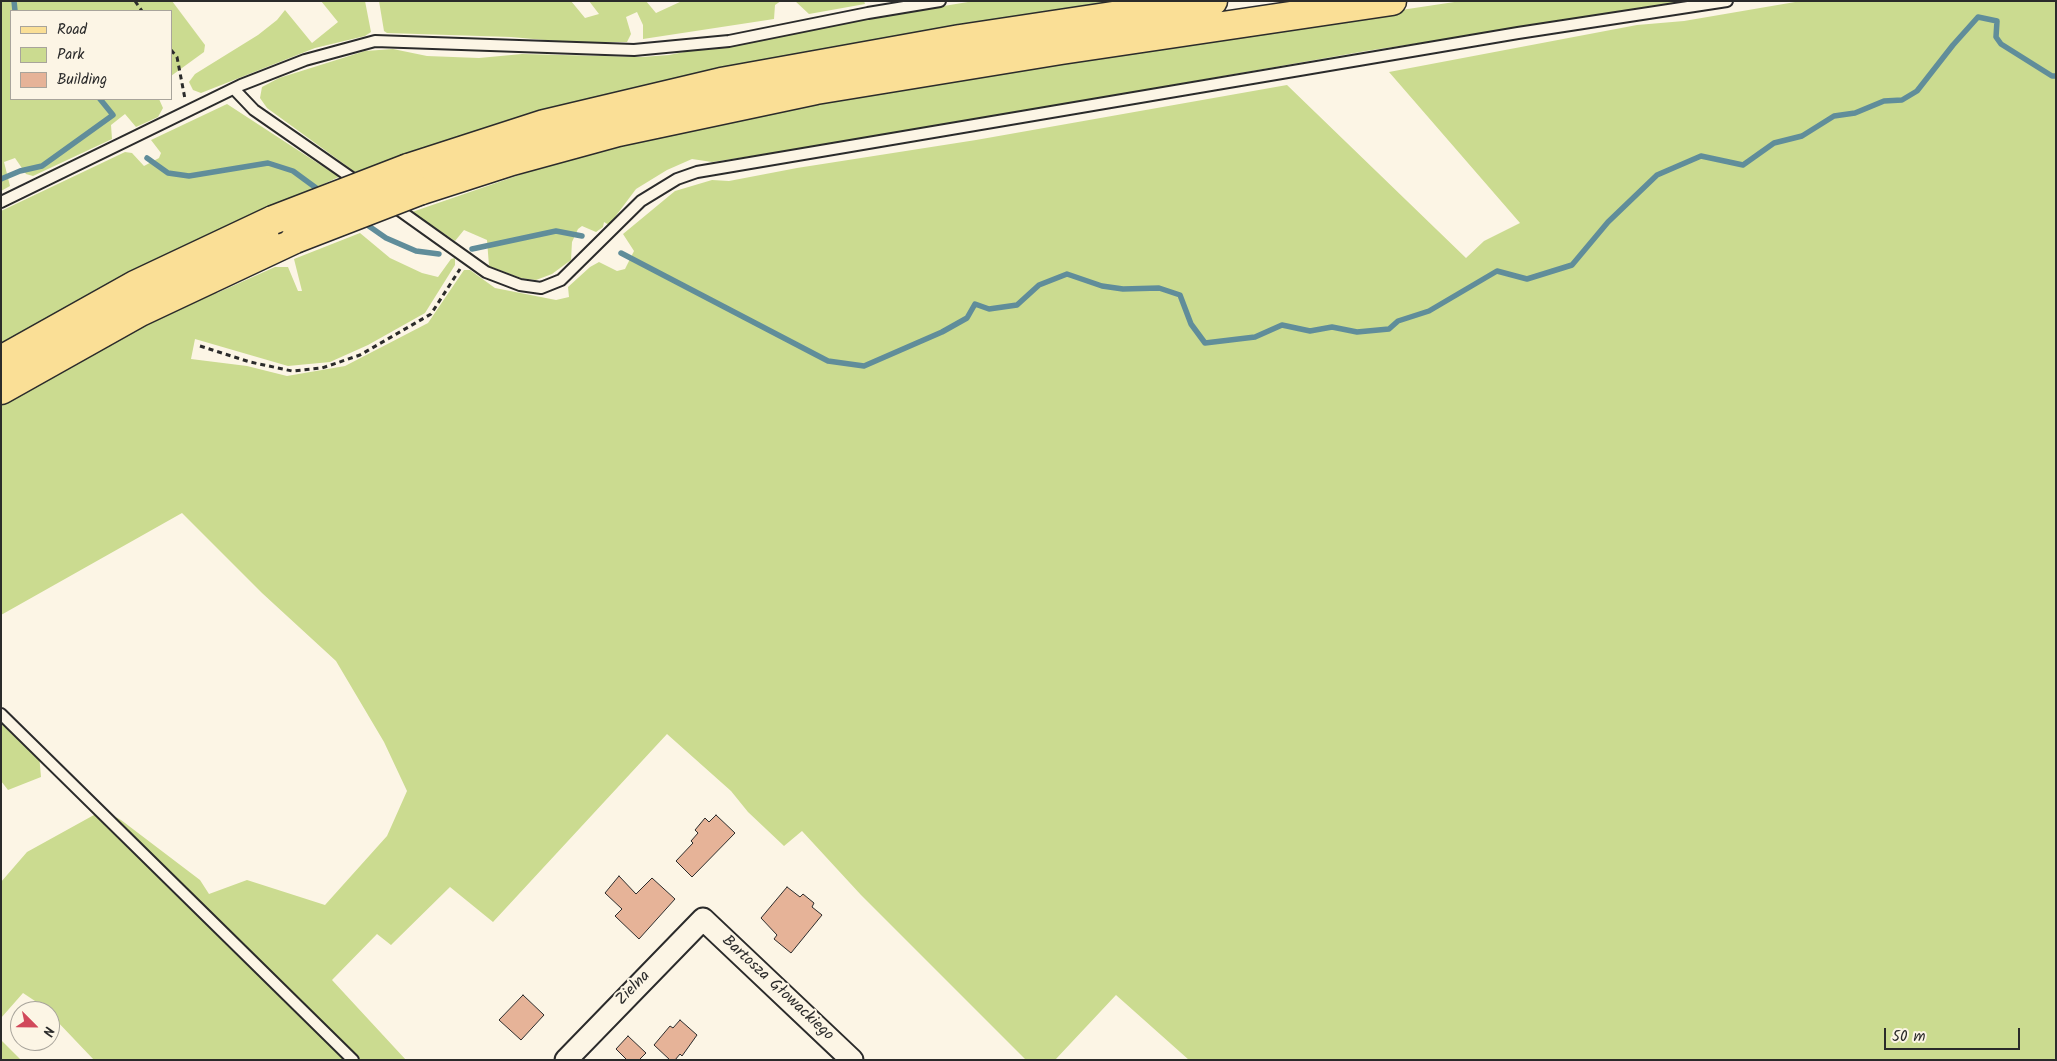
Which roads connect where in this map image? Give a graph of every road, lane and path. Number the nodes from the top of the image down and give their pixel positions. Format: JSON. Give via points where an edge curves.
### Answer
{"nodes":[{"id":1,"x":940,"y":1,"type":"edge"},
{"id":2,"x":1213,"y":1,"type":"edge"},
{"id":3,"x":1392,"y":1,"type":"edge"},
{"id":4,"x":1727,"y":1,"type":"edge"},
{"id":5,"x":172,"y":51,"type":"edge"},
{"id":6,"x":234,"y":88,"type":"junction"},
{"id":7,"x":187,"y":112,"type":"junction"},
{"id":8,"x":414,"y":179,"type":"junction"},
{"id":9,"x":1,"y":202,"type":"edge"},
{"id":10,"x":468,"y":258,"type":"junction"},
{"id":11,"x":200,"y":346,"type":"dead end"},
{"id":12,"x":1,"y":360,"type":"edge"},
{"id":13,"x":1,"y":390,"type":"edge"},
{"id":14,"x":1,"y":714,"type":"edge"},
{"id":15,"x":703,"y":919,"type":"joint"},
{"id":16,"x":353,"y":1060,"type":"edge"},
{"id":17,"x":566,"y":1060,"type":"edge"},
{"id":18,"x":852,"y":1060,"type":"edge"}],
"edges":[{"from":1,"to":6,"type":"lane","via":[[729,41],[634,50],[375,41],[305,60]]},
{"from":2,"to":8,"type":"main road","via":[[960,39],[721,82],[544,124]]},
{"from":3,"to":8,"type":"main road","via":[[1061,50],[798,94]]},
{"from":4,"to":10,"type":"lane","via":[[1518,33],[697,172],[660,188],[642,201],[561,280],[541,288],[520,285],[495,275]]},
{"from":5,"to":7,"type":"path","via":[[177,57]]},
{"from":6,"to":7,"type":"lane"},
{"from":6,"to":10,"type":"lane","via":[[254,110],[292,139]]},
{"from":7,"to":9,"type":"lane"},
{"from":8,"to":12,"type":"main road","bridge":true,"via":[[274,220],[128,289]]},
{"from":8,"to":13,"type":"main road","bridge":true,"via":[[140,312]]},
{"from":10,"to":11,"type":"path","via":[[431,314],[342,362],[292,371]]},
{"from":14,"to":16,"type":"lane"},
{"from":15,"to":17,"type":"street","name":"Zielna"},
{"from":15,"to":18,"type":"street","name":"Bartosza Głowackiego"}]}
